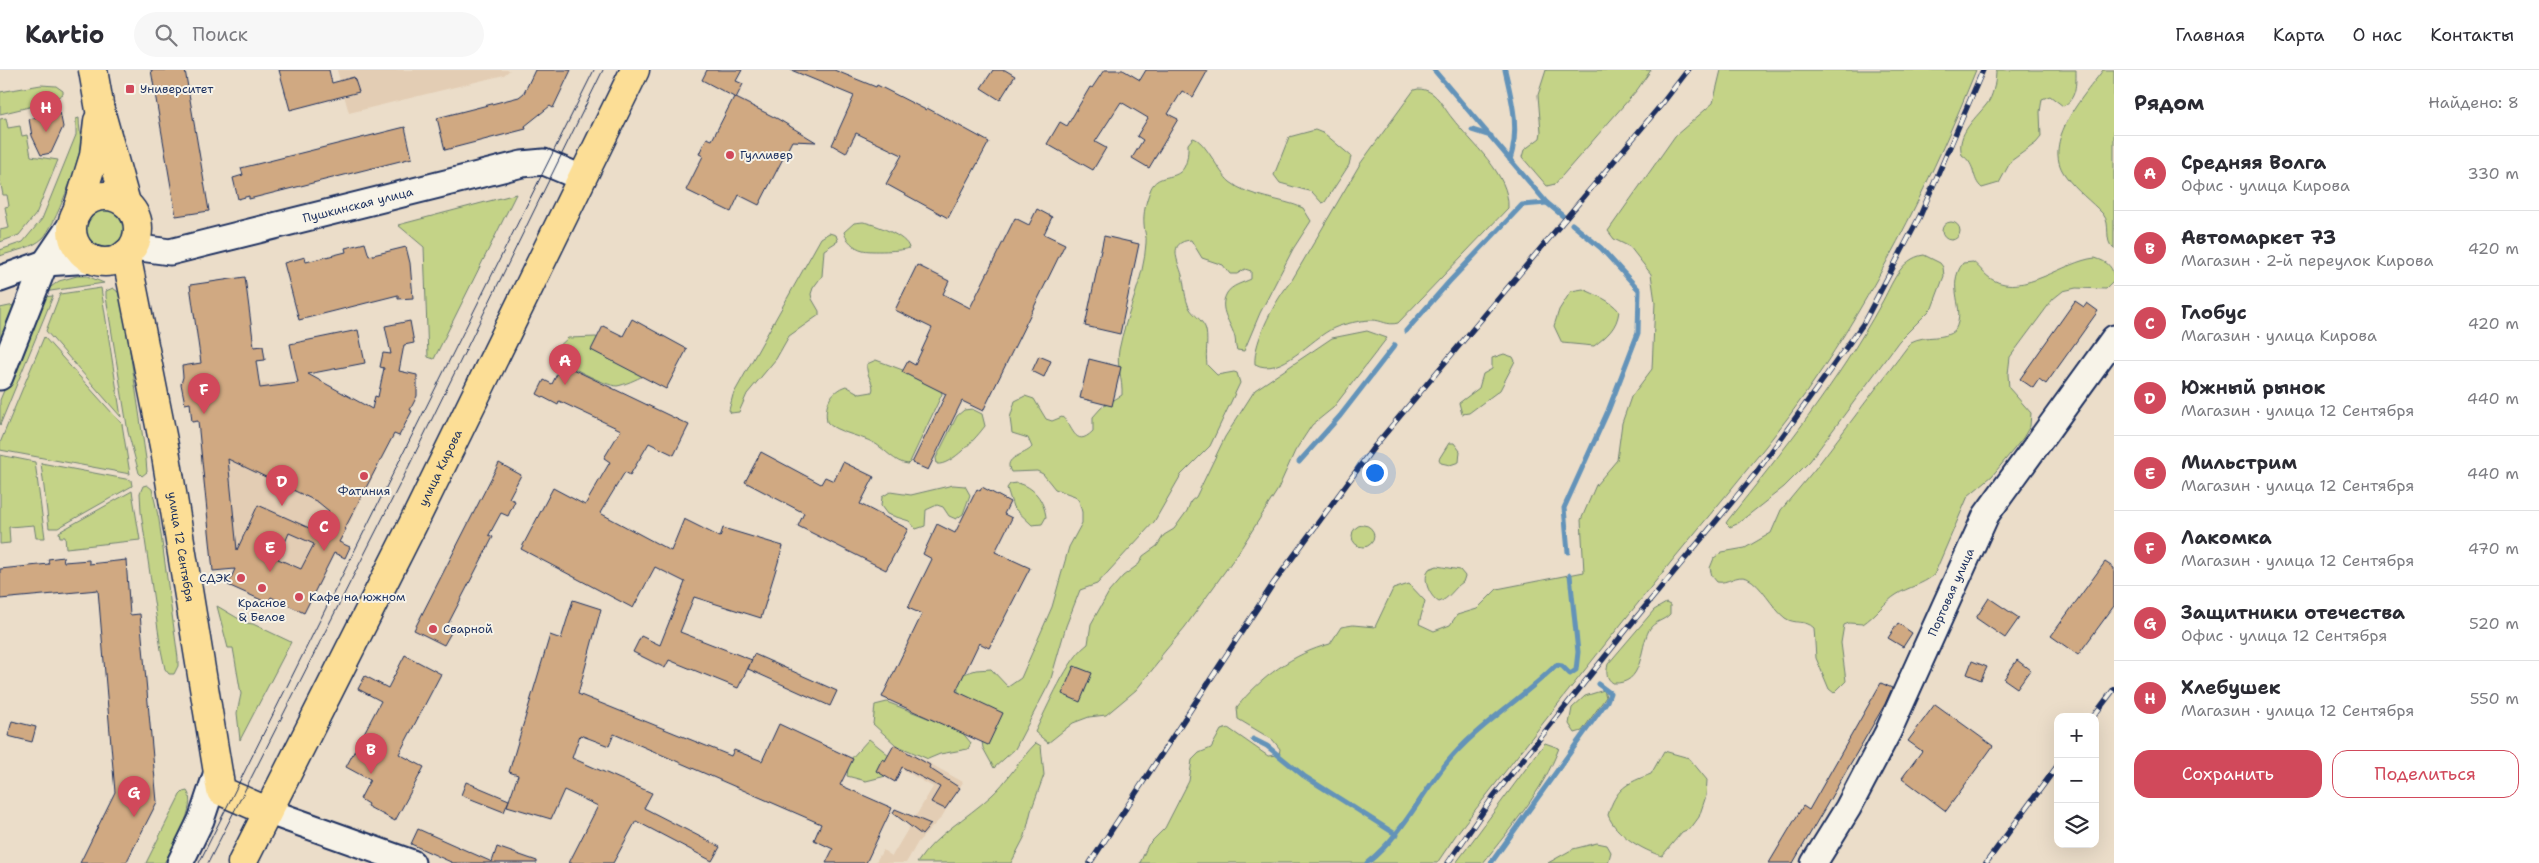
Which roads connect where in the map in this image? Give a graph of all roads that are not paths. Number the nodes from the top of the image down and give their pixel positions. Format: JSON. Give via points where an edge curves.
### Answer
{"nodes":[{"id":1,"x":93,"y":70,"type":"edge"},
{"id":2,"x":635,"y":70,"type":"edge"},
{"id":3,"x":100,"y":110,"type":"junction"},
{"id":4,"x":582,"y":178,"type":"junction"},
{"id":5,"x":126,"y":203,"type":"junction"},
{"id":6,"x":74,"y":217,"type":"junction"},
{"id":7,"x":129,"y":250,"type":"junction"},
{"id":8,"x":92,"y":260,"type":"junction"},
{"id":9,"x":45,"y":264,"type":"junction"},
{"id":10,"x":0,"y":279,"type":"edge"},
{"id":11,"x":2114,"y":338,"type":"edge"},
{"id":12,"x":0,"y":377,"type":"edge"},
{"id":13,"x":217,"y":772,"type":"junction"},
{"id":14,"x":267,"y":812,"type":"junction"},
{"id":15,"x":180,"y":863,"type":"edge"},
{"id":16,"x":242,"y":863,"type":"edge"},
{"id":17,"x":412,"y":863,"type":"edge"},
{"id":18,"x":1814,"y":863,"type":"edge"}],
"edges":[{"from":1,"to":3,"type":"main road"},
{"from":2,"to":4,"type":"main road","name":"улица Кирова"},
{"from":3,"to":5,"type":"main road"},
{"from":3,"to":6,"type":"main road","via":[[94,156]]},
{"from":4,"to":7,"type":"street","name":"Пушкинская улица","via":[[544,162],[522,164],[170,252]]},
{"from":4,"to":14,"type":"main road","name":"улица Кирова","via":[[412,526]]},
{"from":5,"to":6,"type":"main road","via":[[113,197],[99,196],[86,201]]},
{"from":5,"to":7,"type":"main road","via":[[138,229]]},
{"from":6,"to":8,"type":"main road","via":[[72,234],[76,245]]},
{"from":6,"to":9,"type":"street"},
{"from":7,"to":8,"type":"main road","via":[[116,260]]},
{"from":7,"to":13,"type":"main road","name":"улица 12 Сентября"},
{"from":8,"to":9,"type":"street"},
{"from":9,"to":10,"type":"street"},
{"from":9,"to":12,"type":"street"},
{"from":11,"to":18,"type":"street","name":"Портовая улица","via":[[1986,515],[1888,732],[1848,808]]},
{"from":13,"to":14,"type":"main road","name":"улица 12 Сентября","via":[[221,790]]},
{"from":13,"to":15,"type":"street","via":[[201,820]]},
{"from":14,"to":16,"type":"main road","name":"улица Кирова"},
{"from":14,"to":17,"type":"street"}]}
